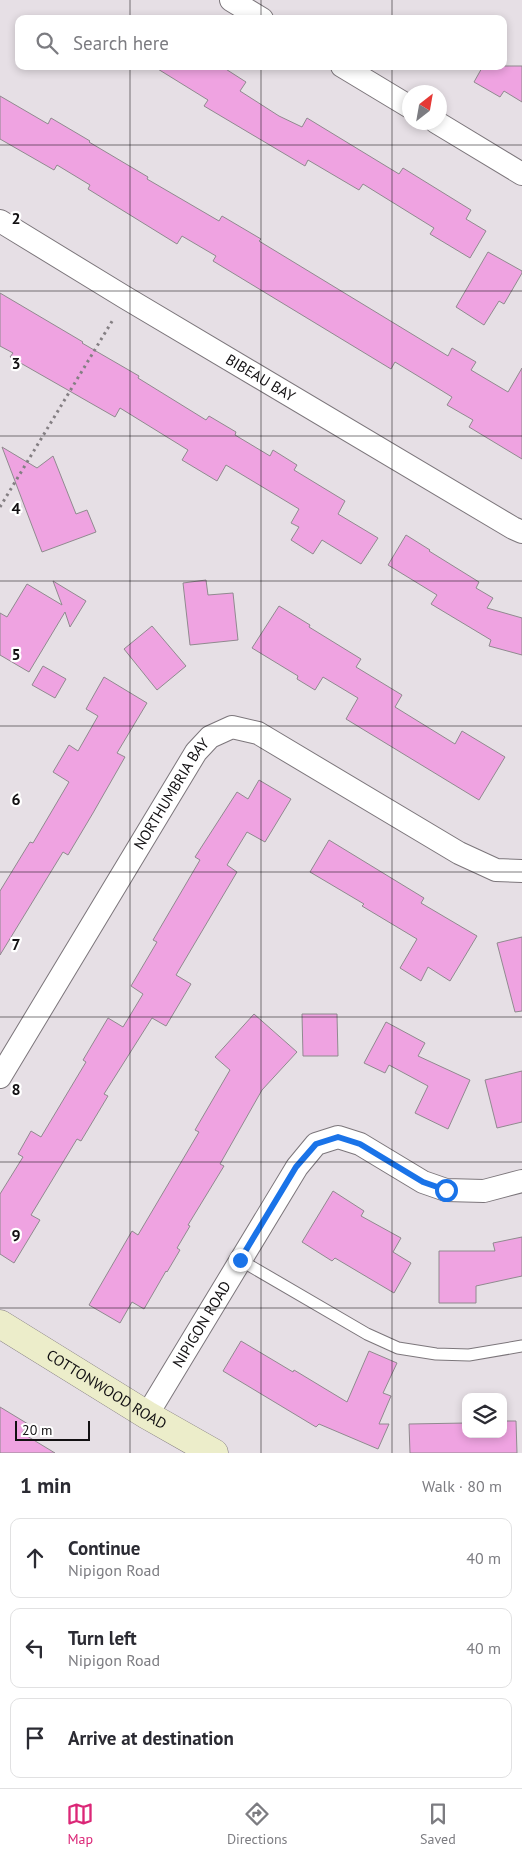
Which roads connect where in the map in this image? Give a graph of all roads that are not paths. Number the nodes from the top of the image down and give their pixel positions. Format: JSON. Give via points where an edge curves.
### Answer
{"nodes":[{"id":1,"x":231,"y":0,"type":"edge"},
{"id":2,"x":255,"y":15,"type":"edge"},
{"id":3,"x":349,"y":70,"type":"edge"},
{"id":4,"x":402,"y":102,"type":"edge"},
{"id":5,"x":447,"y":129,"type":"edge"},
{"id":6,"x":522,"y":174,"type":"edge"},
{"id":7,"x":0,"y":221,"type":"edge"},
{"id":8,"x":522,"y":532,"type":"edge"},
{"id":9,"x":522,"y":871,"type":"edge"},
{"id":10,"x":0,"y":1078,"type":"edge"},
{"id":11,"x":522,"y":1180,"type":"edge"},
{"id":12,"x":240,"y":1260,"type":"junction"},
{"id":13,"x":0,"y":1324,"type":"edge"},
{"id":14,"x":522,"y":1346,"type":"edge"},
{"id":15,"x":147,"y":1415,"type":"junction"},
{"id":16,"x":214,"y":1453,"type":"edge"}],
"edges":[{"from":1,"to":2,"type":"street"},
{"from":3,"to":4,"type":"street"},
{"from":5,"to":6,"type":"street"},
{"from":7,"to":8,"type":"street","name":"BIBEAU BAY"},
{"from":9,"to":10,"type":"street","name":"NORTHUMBRIA BAY","via":[[496,870],[459,853],[258,733],[232,727],[210,737],[196,752]]},
{"from":11,"to":12,"type":"street","name":"NIPIGON ROAD","via":[[484,1191],[446,1190],[423,1182],[360,1144],[338,1137],[316,1144],[296,1167]]},
{"from":12,"to":14,"type":"lane","via":[[367,1334],[398,1348],[436,1354],[469,1354]]},
{"from":12,"to":15,"type":"street","name":"NIPIGON ROAD"},
{"from":13,"to":15,"type":"street","name":"COTTONWOOD ROAD"},
{"from":15,"to":16,"type":"street","name":"COTTONWOOD ROAD"}]}
